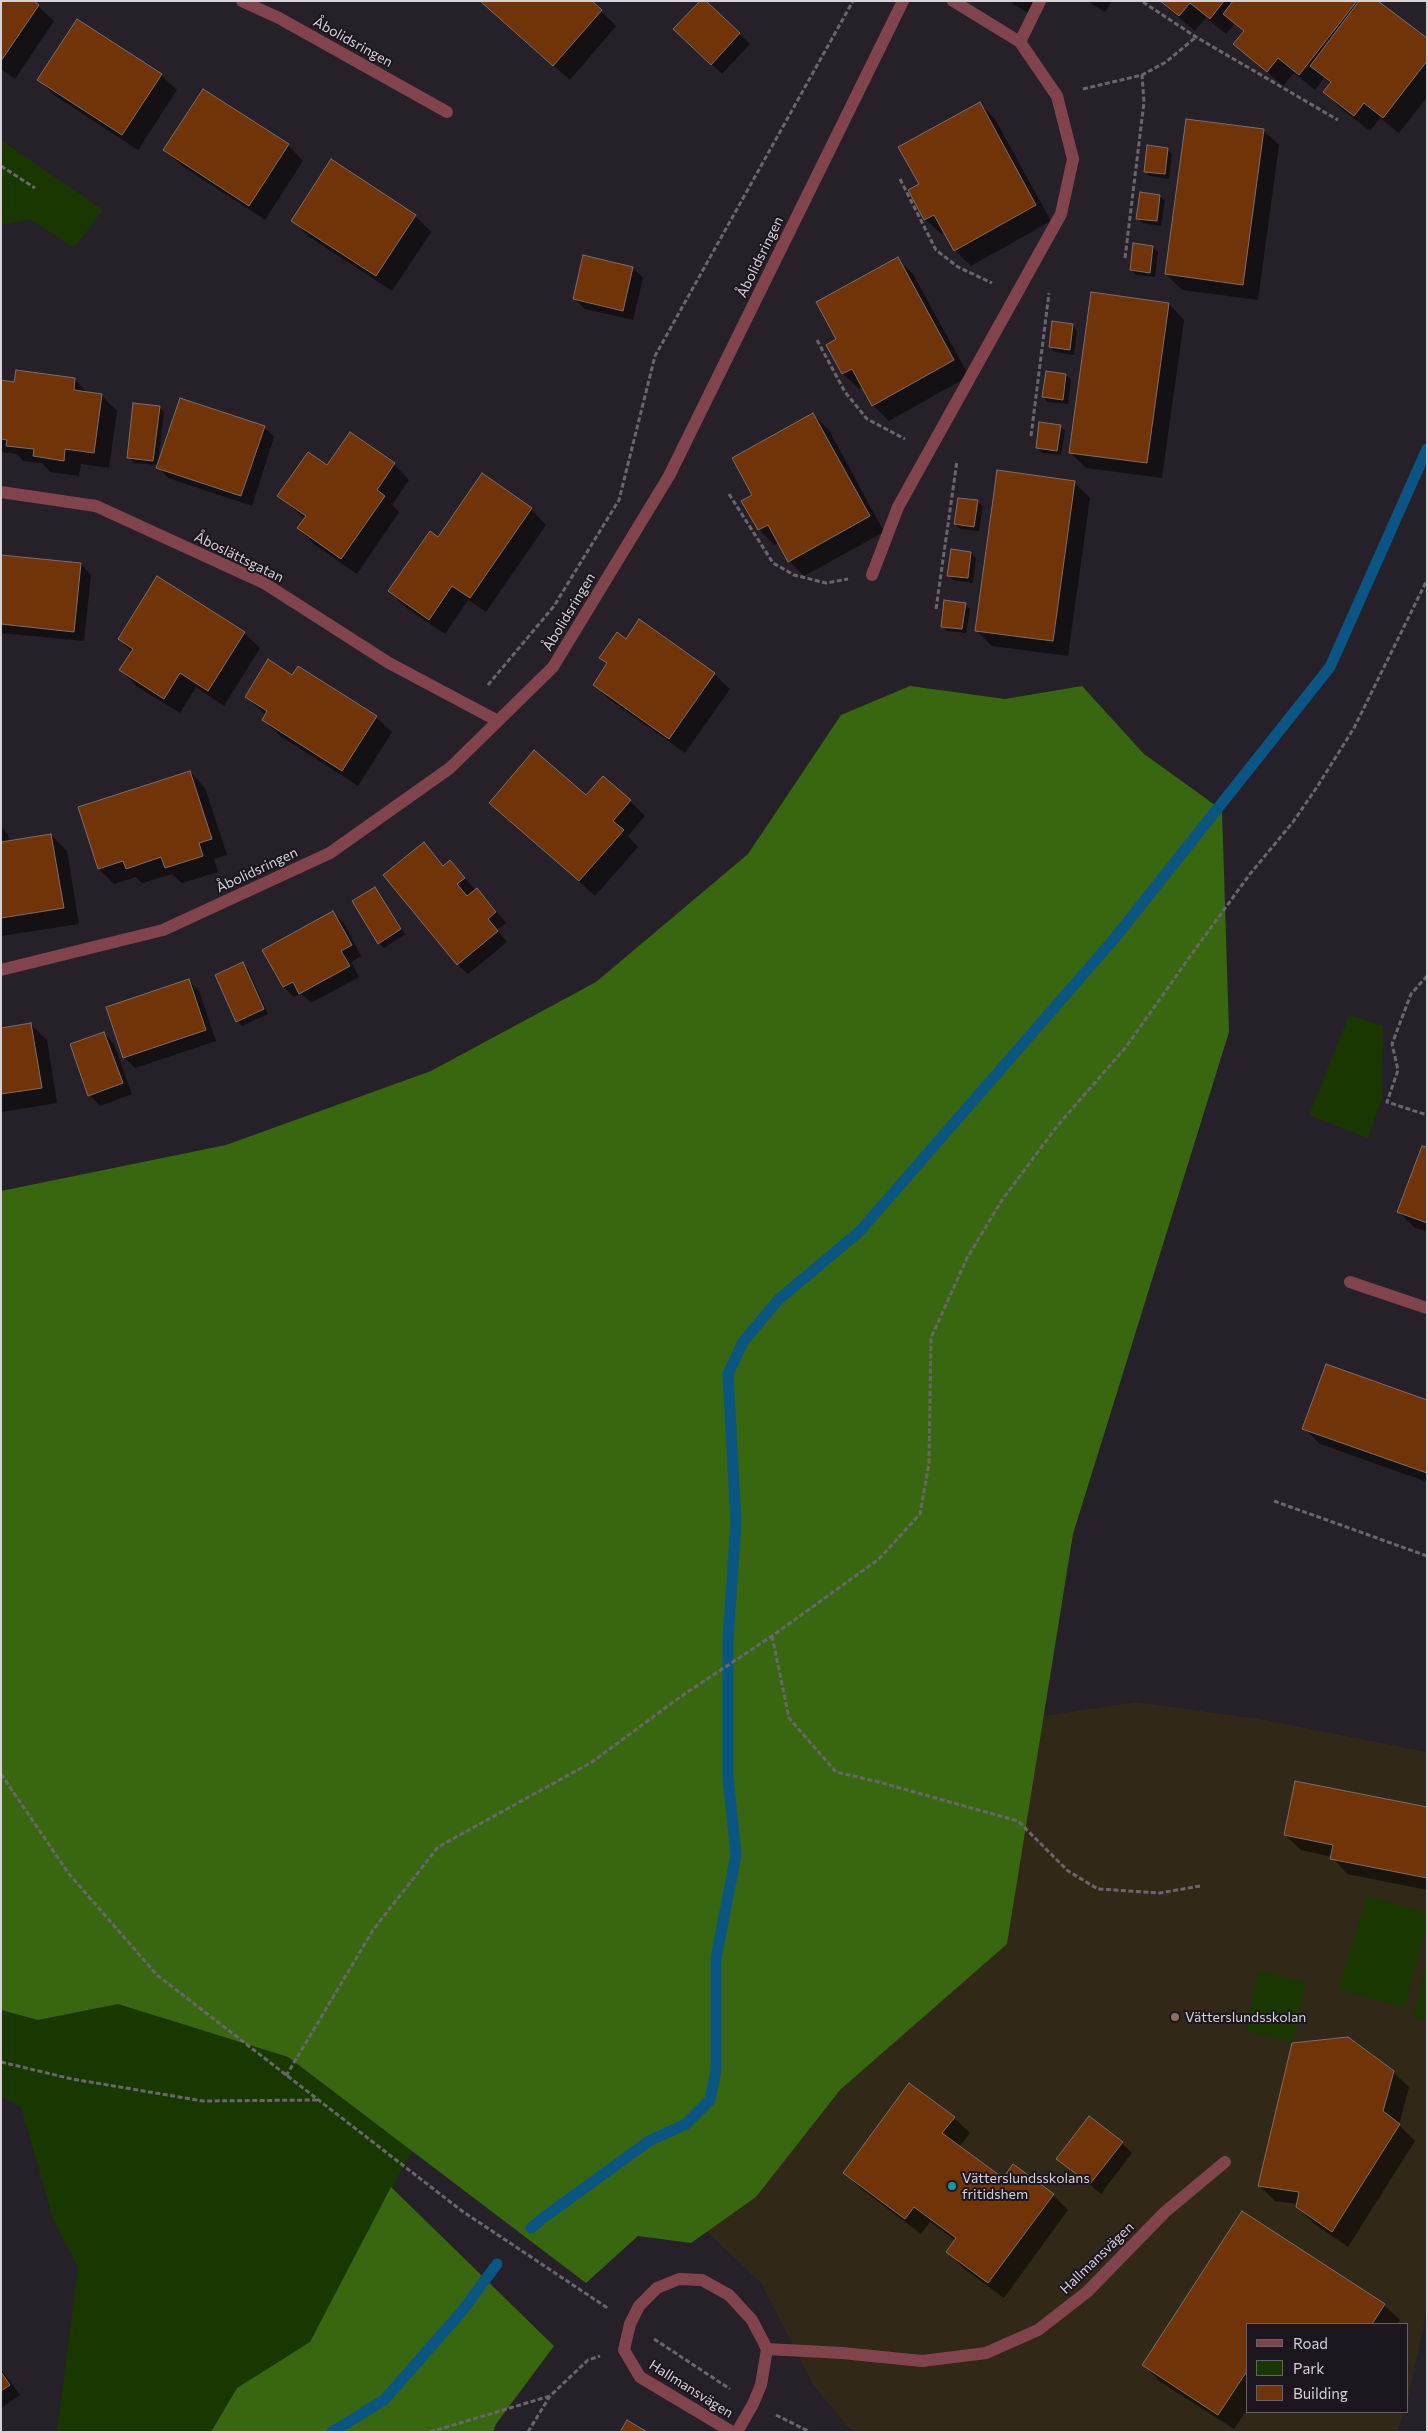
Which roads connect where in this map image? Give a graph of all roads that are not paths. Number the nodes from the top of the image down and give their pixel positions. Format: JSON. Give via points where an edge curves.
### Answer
{"nodes":[{"id":1,"x":242,"y":1,"type":"edge"},
{"id":2,"x":903,"y":1,"type":"edge"},
{"id":3,"x":953,"y":1,"type":"edge"},
{"id":4,"x":1040,"y":1,"type":"edge"},
{"id":5,"x":1020,"y":42,"type":"junction"},
{"id":6,"x":446,"y":112,"type":"dead end"},
{"id":7,"x":1,"y":492,"type":"edge"},
{"id":8,"x":872,"y":575,"type":"road end"},
{"id":9,"x":498,"y":721,"type":"junction"},
{"id":10,"x":1,"y":970,"type":"edge"},
{"id":11,"x":1350,"y":1282,"type":"dead end"},
{"id":12,"x":1427,"y":1308,"type":"edge"},
{"id":13,"x":1225,"y":2162,"type":"dead end"},
{"id":14,"x":768,"y":2349,"type":"junction"},
{"id":15,"x":732,"y":2432,"type":"edge"},
{"id":16,"x":737,"y":2432,"type":"edge"}],
"edges":[{"from":1,"to":6,"type":"street","name":"Åbolidsringen","via":[[279,18]]},
{"from":2,"to":9,"type":"street","name":"Åbolidsringen","via":[[669,476],[553,667]]},
{"from":3,"to":5,"type":"street"},
{"from":4,"to":5,"type":"street"},
{"from":5,"to":8,"type":"street","via":[[1057,96],[1073,159],[1061,214],[898,507]]},
{"from":7,"to":9,"type":"street","name":"Åboslättsgatan","via":[[96,506],[264,583],[389,663]]},
{"from":9,"to":10,"type":"street","name":"Åbolidsringen","via":[[450,768],[330,852],[163,930]]},
{"from":11,"to":12,"type":"street"},
{"from":13,"to":14,"type":"street","name":"Hallmansvägen","via":[[1166,2212],[1087,2292],[1038,2330],[986,2353],[922,2361]]},
{"from":14,"to":15,"type":"street","name":"Hallmansvägen","via":[[752,2320],[729,2295],[702,2280],[679,2279],[657,2288],[638,2306],[630,2324],[624,2350],[640,2377]]},
{"from":14,"to":16,"type":"street","name":"Hallmansvägen","via":[[761,2385]]}]}
